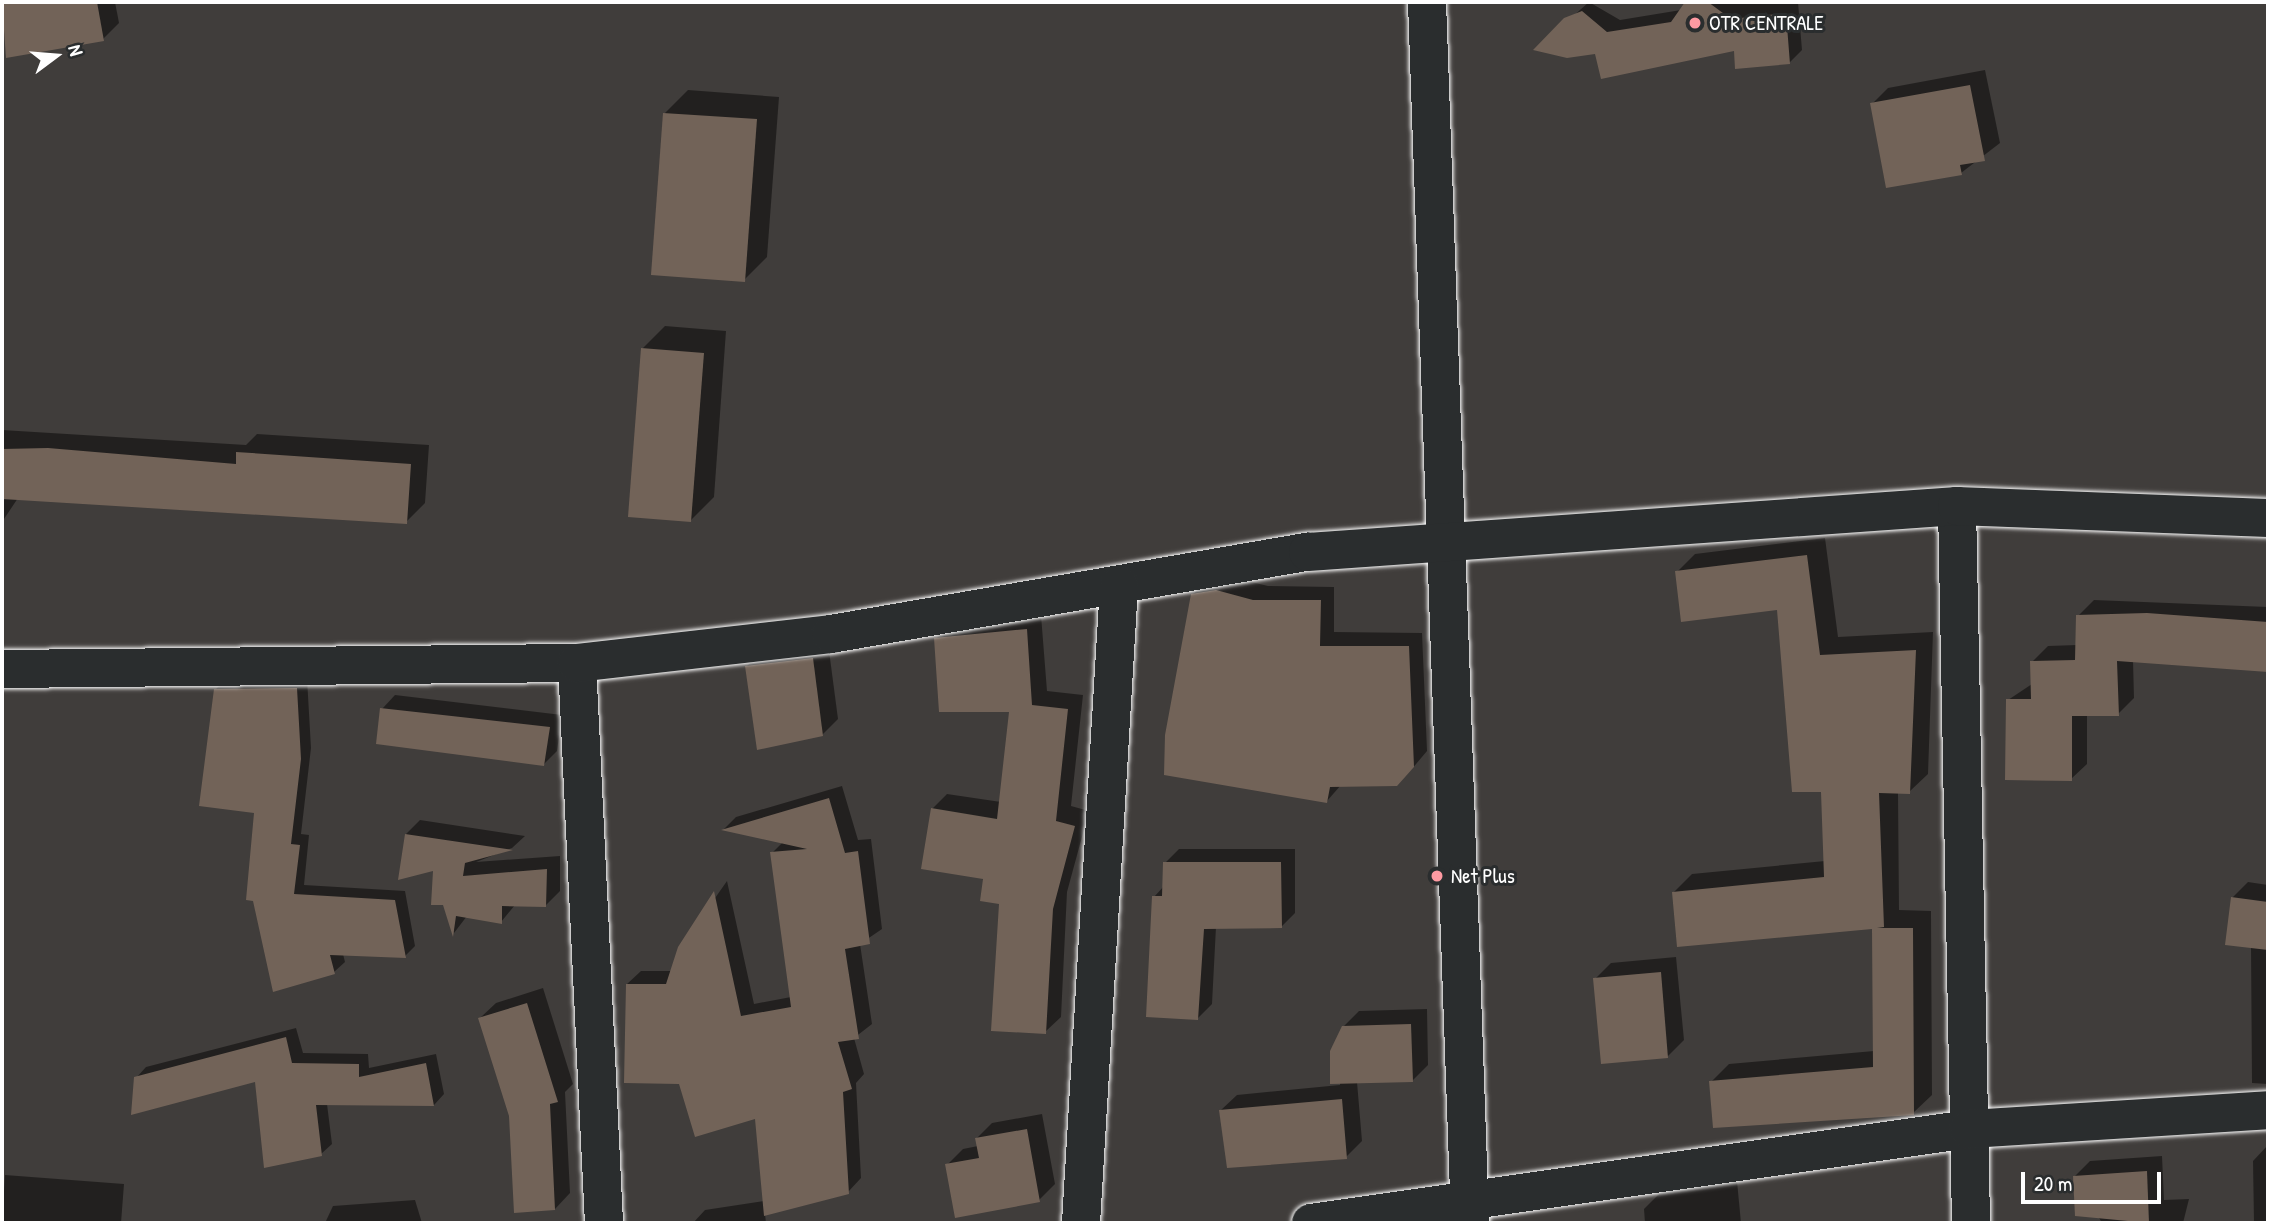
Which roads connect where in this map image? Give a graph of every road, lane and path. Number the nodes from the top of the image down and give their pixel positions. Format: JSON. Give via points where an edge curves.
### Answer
{"nodes":[{"id":1,"x":1427,"y":2,"type":"edge"},
{"id":2,"x":1956,"y":506,"type":"junction"},
{"id":3,"x":2268,"y":518,"type":"edge"},
{"id":4,"x":1441,"y":541,"type":"junction"},
{"id":5,"x":1119,"y":585,"type":"junction"},
{"id":6,"x":577,"y":663,"type":"junction"},
{"id":7,"x":2,"y":669,"type":"edge"},
{"id":8,"x":2268,"y":1111,"type":"edge"},
{"id":9,"x":1969,"y":1129,"type":"junction"},
{"id":10,"x":1470,"y":1213,"type":"edge"},
{"id":11,"x":604,"y":1223,"type":"edge"},
{"id":12,"x":1080,"y":1223,"type":"edge"},
{"id":13,"x":1311,"y":1223,"type":"edge"},
{"id":14,"x":1971,"y":1223,"type":"edge"}],
"edges":[{"from":1,"to":4,"type":"street"},
{"from":2,"to":3,"type":"street"},
{"from":2,"to":4,"type":"street"},
{"from":2,"to":9,"type":"street"},
{"from":4,"to":5,"type":"street","via":[[1308,552]]},
{"from":4,"to":10,"type":"street"},
{"from":5,"to":6,"type":"street","via":[[831,634]]},
{"from":5,"to":12,"type":"street"},
{"from":6,"to":7,"type":"street"},
{"from":6,"to":11,"type":"street"},
{"from":8,"to":9,"type":"street"},
{"from":9,"to":10,"type":"street"},
{"from":9,"to":14,"type":"street"},
{"from":10,"to":13,"type":"street"}]}
